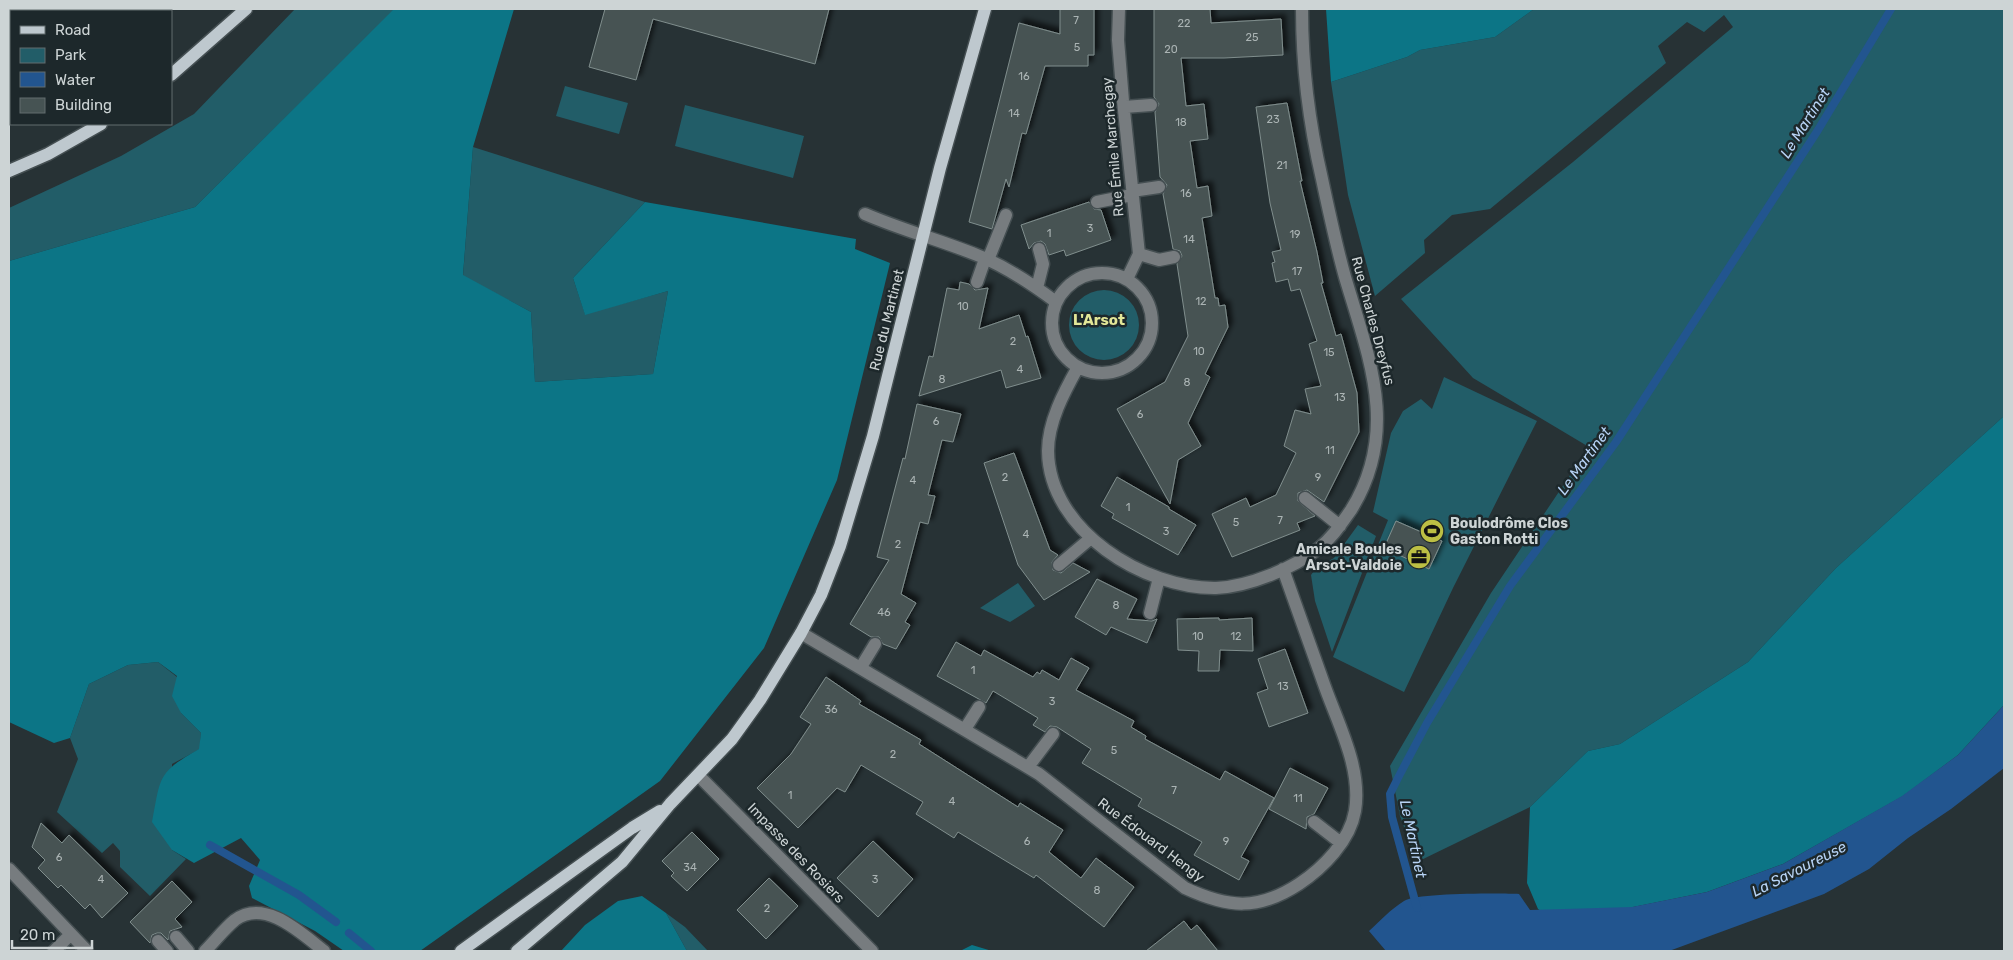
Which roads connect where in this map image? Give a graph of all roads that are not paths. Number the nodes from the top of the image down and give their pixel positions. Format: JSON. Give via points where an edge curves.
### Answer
{"nodes":[{"id":1,"x":246,"y":9,"type":"edge"},
{"id":2,"x":985,"y":9,"type":"edge"},
{"id":3,"x":1119,"y":9,"type":"edge"},
{"id":4,"x":1302,"y":9,"type":"edge"},
{"id":5,"x":172,"y":75,"type":"edge"},
{"id":6,"x":1151,"y":105,"type":"dead end"},
{"id":7,"x":1124,"y":108,"type":"junction"},
{"id":8,"x":99,"y":125,"type":"edge"},
{"id":9,"x":9,"y":171,"type":"edge"},
{"id":10,"x":1159,"y":187,"type":"dead end"},
{"id":11,"x":1132,"y":193,"type":"junction"},
{"id":12,"x":1098,"y":202,"type":"dead end"},
{"id":13,"x":865,"y":214,"type":"dead end"},
{"id":14,"x":1006,"y":216,"type":"dead end"},
{"id":15,"x":924,"y":237,"type":"junction"},
{"id":16,"x":1038,"y":249,"type":"dead end"},
{"id":17,"x":1139,"y":254,"type":"junction"},
{"id":18,"x":1174,"y":257,"type":"dead end"},
{"id":19,"x":987,"y":260,"type":"junction"},
{"id":20,"x":1127,"y":279,"type":"junction"},
{"id":21,"x":978,"y":282,"type":"dead end"},
{"id":22,"x":1037,"y":288,"type":"junction"},
{"id":23,"x":1056,"y":302,"type":"junction"},
{"id":24,"x":1078,"y":367,"type":"junction"},
{"id":25,"x":1305,"y":498,"type":"dead end"},
{"id":26,"x":1340,"y":526,"type":"junction"},
{"id":27,"x":1091,"y":538,"type":"junction"},
{"id":28,"x":1059,"y":565,"type":"dead end"},
{"id":29,"x":1283,"y":570,"type":"junction"},
{"id":30,"x":1159,"y":578,"type":"junction"},
{"id":31,"x":1150,"y":613,"type":"dead end"},
{"id":32,"x":801,"y":634,"type":"junction"},
{"id":33,"x":875,"y":644,"type":"dead end"},
{"id":34,"x":861,"y":667,"type":"junction"},
{"id":35,"x":979,"y":707,"type":"dead end"},
{"id":36,"x":965,"y":729,"type":"junction"},
{"id":37,"x":1053,"y":734,"type":"dead end"},
{"id":38,"x":1028,"y":767,"type":"junction"},
{"id":39,"x":699,"y":776,"type":"junction"},
{"id":40,"x":670,"y":804,"type":"junction"},
{"id":41,"x":1314,"y":822,"type":"dead end"},
{"id":42,"x":1341,"y":843,"type":"junction"},
{"id":43,"x":9,"y":869,"type":"edge"},
{"id":44,"x":71,"y":934,"type":"junction"},
{"id":45,"x":176,"y":937,"type":"dead end"},
{"id":46,"x":158,"y":941,"type":"dead end"},
{"id":47,"x":84,"y":950,"type":"edge"},
{"id":48,"x":54,"y":951,"type":"edge"},
{"id":49,"x":167,"y":951,"type":"edge"},
{"id":50,"x":188,"y":951,"type":"edge"},
{"id":51,"x":205,"y":951,"type":"edge"},
{"id":52,"x":324,"y":951,"type":"edge"},
{"id":53,"x":461,"y":951,"type":"edge"},
{"id":54,"x":517,"y":951,"type":"edge"},
{"id":55,"x":872,"y":951,"type":"edge"}],
"edges":[{"from":1,"to":5,"type":"main road"},
{"from":2,"to":15,"type":"main road","name":"Rue du Martinet"},
{"from":3,"to":7,"type":"street","name":"Rue Émile Marchegay","via":[[1118,40]]},
{"from":4,"to":26,"type":"street","name":"Rue Charles Dreyfus","via":[[1306,81],[1314,140],[1344,274],[1373,370],[1379,412],[1372,465],[1360,496]]},
{"from":6,"to":7,"type":"street"},
{"from":7,"to":11,"type":"street","name":"Rue Émile Marchegay"},
{"from":8,"to":9,"type":"main road","via":[[48,154]]},
{"from":10,"to":11,"type":"street"},
{"from":11,"to":12,"type":"street"},
{"from":11,"to":17,"type":"street","name":"Rue Émile Marchegay"},
{"from":13,"to":15,"type":"street"},
{"from":14,"to":19,"type":"street"},
{"from":15,"to":19,"type":"street"},
{"from":15,"to":32,"type":"main road","name":"Rue du Martinet","via":[[873,436],[840,546]]},
{"from":16,"to":22,"type":"street","via":[[1043,264]]},
{"from":17,"to":18,"type":"street","via":[[1159,260]]},
{"from":17,"to":20,"type":"street"},
{"from":19,"to":21,"type":"street"},
{"from":19,"to":22,"type":"street"},
{"from":20,"to":23,"type":"street","via":[[1111,273],[1094,273],[1078,278],[1065,288]]},
{"from":20,"to":24,"type":"street","via":[[1140,290],[1149,305],[1152,322],[1149,339],[1141,354],[1128,366],[1111,372],[1094,372]]},
{"from":22,"to":23,"type":"street"},
{"from":23,"to":24,"type":"street","via":[[1052,316],[1055,338],[1066,358]]},
{"from":24,"to":27,"type":"street","name":"Rue Charles Dreyfus","via":[[1049,431],[1048,454],[1060,499],[1073,521]]},
{"from":25,"to":26,"type":"street"},
{"from":26,"to":29,"type":"street","name":"Rue Charles Dreyfus","via":[[1319,548]]},
{"from":27,"to":28,"type":"street"},
{"from":27,"to":30,"type":"street","name":"Rue Charles Dreyfus","via":[[1107,551]]},
{"from":29,"to":30,"type":"street","name":"Rue Charles Dreyfus","via":[[1220,588],[1184,586]]},
{"from":29,"to":42,"type":"street","name":"Rue Édouard Hengy","via":[[1352,763],[1355,811]]},
{"from":30,"to":31,"type":"street"},
{"from":32,"to":34,"type":"street","name":"Rue Édouard Hengy"},
{"from":32,"to":39,"type":"main road","name":"Rue du Martinet","via":[[757,706]]},
{"from":33,"to":34,"type":"street"},
{"from":34,"to":36,"type":"street","name":"Rue Édouard Hengy"},
{"from":35,"to":36,"type":"street"},
{"from":36,"to":38,"type":"street","name":"Rue Édouard Hengy"},
{"from":37,"to":38,"type":"street"},
{"from":38,"to":42,"type":"street","name":"Rue Édouard Hengy","via":[[1185,888],[1229,904],[1249,903],[1284,894],[1309,878]]},
{"from":39,"to":40,"type":"main road","name":"Rue du Martinet"},
{"from":39,"to":55,"type":"street","name":"Impasse des Rosiers"},
{"from":40,"to":53,"type":"main road"},
{"from":40,"to":54,"type":"main road","via":[[622,862]]},
{"from":41,"to":42,"type":"street"},
{"from":43,"to":44,"type":"street"},
{"from":44,"to":47,"type":"street"},
{"from":44,"to":48,"type":"street"},
{"from":45,"to":50,"type":"street"},
{"from":46,"to":49,"type":"street"},
{"from":51,"to":52,"type":"street","via":[[235,920],[248,913],[264,913],[282,920]]}]}
